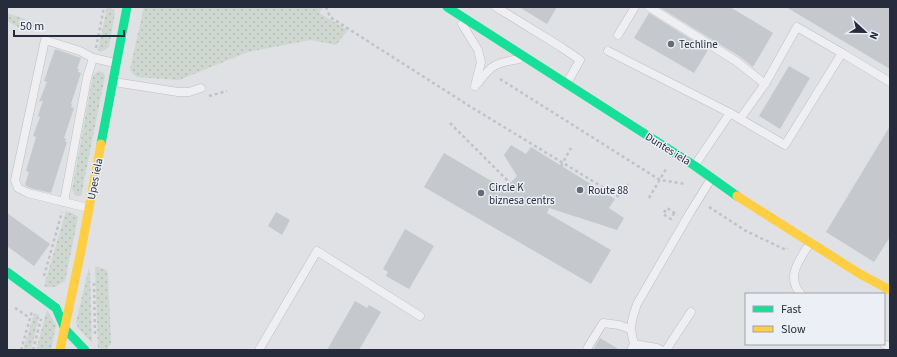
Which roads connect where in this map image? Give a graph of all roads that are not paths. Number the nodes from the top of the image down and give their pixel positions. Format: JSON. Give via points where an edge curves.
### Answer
{"nodes":[{"id":1,"x":127,"y":7,"type":"edge"},
{"id":2,"x":496,"y":7,"type":"edge"},
{"id":3,"x":635,"y":7,"type":"edge"},
{"id":4,"x":650,"y":7,"type":"edge"},
{"id":5,"x":451,"y":9,"type":"edge"},
{"id":6,"x":618,"y":35,"type":"dead end"},
{"id":7,"x":608,"y":51,"type":"dead end"},
{"id":8,"x":842,"y":53,"type":"junction"},
{"id":9,"x":93,"y":58,"type":"junction"},
{"id":10,"x":525,"y":58,"type":"junction"},
{"id":11,"x":116,"y":63,"type":"junction"},
{"id":12,"x":113,"y":81,"type":"junction"},
{"id":13,"x":890,"y":82,"type":"edge"},
{"id":14,"x":566,"y":84,"type":"junction"},
{"id":15,"x":764,"y":84,"type":"junction"},
{"id":16,"x":201,"y":88,"type":"dead end"},
{"id":17,"x":730,"y":113,"type":"junction"},
{"id":18,"x":740,"y":119,"type":"junction"},
{"id":19,"x":695,"y":166,"type":"junction"},
{"id":20,"x":712,"y":178,"type":"junction"},
{"id":21,"x":64,"y":202,"type":"junction"},
{"id":22,"x":89,"y":208,"type":"junction"},
{"id":23,"x":810,"y":242,"type":"junction"},
{"id":24,"x":7,"y":272,"type":"edge"},
{"id":25,"x":890,"y":290,"type":"edge"},
{"id":26,"x":800,"y":293,"type":"edge"},
{"id":27,"x":691,"y":312,"type":"dead end"},
{"id":28,"x":420,"y":316,"type":"dead end"},
{"id":29,"x":65,"y":329,"type":"junction"},
{"id":30,"x":630,"y":329,"type":"junction"},
{"id":31,"x":588,"y":347,"type":"dead end"},
{"id":32,"x":634,"y":348,"type":"edge"},
{"id":33,"x":60,"y":350,"type":"edge"},
{"id":34,"x":85,"y":350,"type":"edge"},
{"id":35,"x":259,"y":350,"type":"edge"},
{"id":36,"x":661,"y":350,"type":"edge"},
{"id":37,"x":666,"y":350,"type":"edge"}],
"edges":[{"from":1,"to":11,"type":"main road","name":"Upes iela"},
{"from":2,"to":14,"type":"lane","via":[[580,60]]},
{"from":3,"to":6,"type":"lane"},
{"from":4,"to":15,"type":"lane","via":[[736,61]]},
{"from":5,"to":10,"type":"main road","name":"Duntes iela"},
{"from":5,"to":10,"type":"lane","via":[[478,50],[481,62],[475,86],[490,68],[502,61]]},
{"from":7,"to":17,"type":"lane"},
{"from":8,"to":13,"type":"lane"},
{"from":8,"to":15,"type":"lane","via":[[797,27]]},
{"from":8,"to":18,"type":"lane","via":[[785,145]]},
{"from":9,"to":11,"type":"lane"},
{"from":9,"to":21,"type":"lane"},
{"from":9,"to":21,"type":"lane","via":[[45,40],[15,180],[18,188],[28,193]]},
{"from":10,"to":14,"type":"main road","name":"Duntes iela"},
{"from":11,"to":12,"type":"main road","name":"Upes iela"},
{"from":12,"to":16,"type":"lane","via":[[178,92]]},
{"from":12,"to":22,"type":"main road","name":"Upes iela"},
{"from":14,"to":19,"type":"main road","name":"Duntes iela"},
{"from":15,"to":18,"type":"lane"},
{"from":17,"to":18,"type":"lane"},
{"from":17,"to":19,"type":"lane"},
{"from":19,"to":20,"type":"main road","name":"Duntes iela"},
{"from":20,"to":23,"type":"main road","name":"Duntes iela"},
{"from":20,"to":30,"type":"lane","via":[[637,304]]},
{"from":21,"to":22,"type":"lane"},
{"from":22,"to":29,"type":"main road","name":"Upes iela"},
{"from":23,"to":25,"type":"main road","name":"Duntes iela"},
{"from":23,"to":26,"type":"lane","via":[[794,273],[795,284]]},
{"from":24,"to":29,"type":"main road","via":[[56,308]]},
{"from":27,"to":37,"type":"lane"},
{"from":28,"to":35,"type":"lane","via":[[317,251]]},
{"from":29,"to":33,"type":"main road","name":"Upes iela"},
{"from":29,"to":34,"type":"main road"},
{"from":30,"to":31,"type":"lane","via":[[603,323]]},
{"from":30,"to":32,"type":"lane"},
{"from":32,"to":36,"type":"lane"}]}
